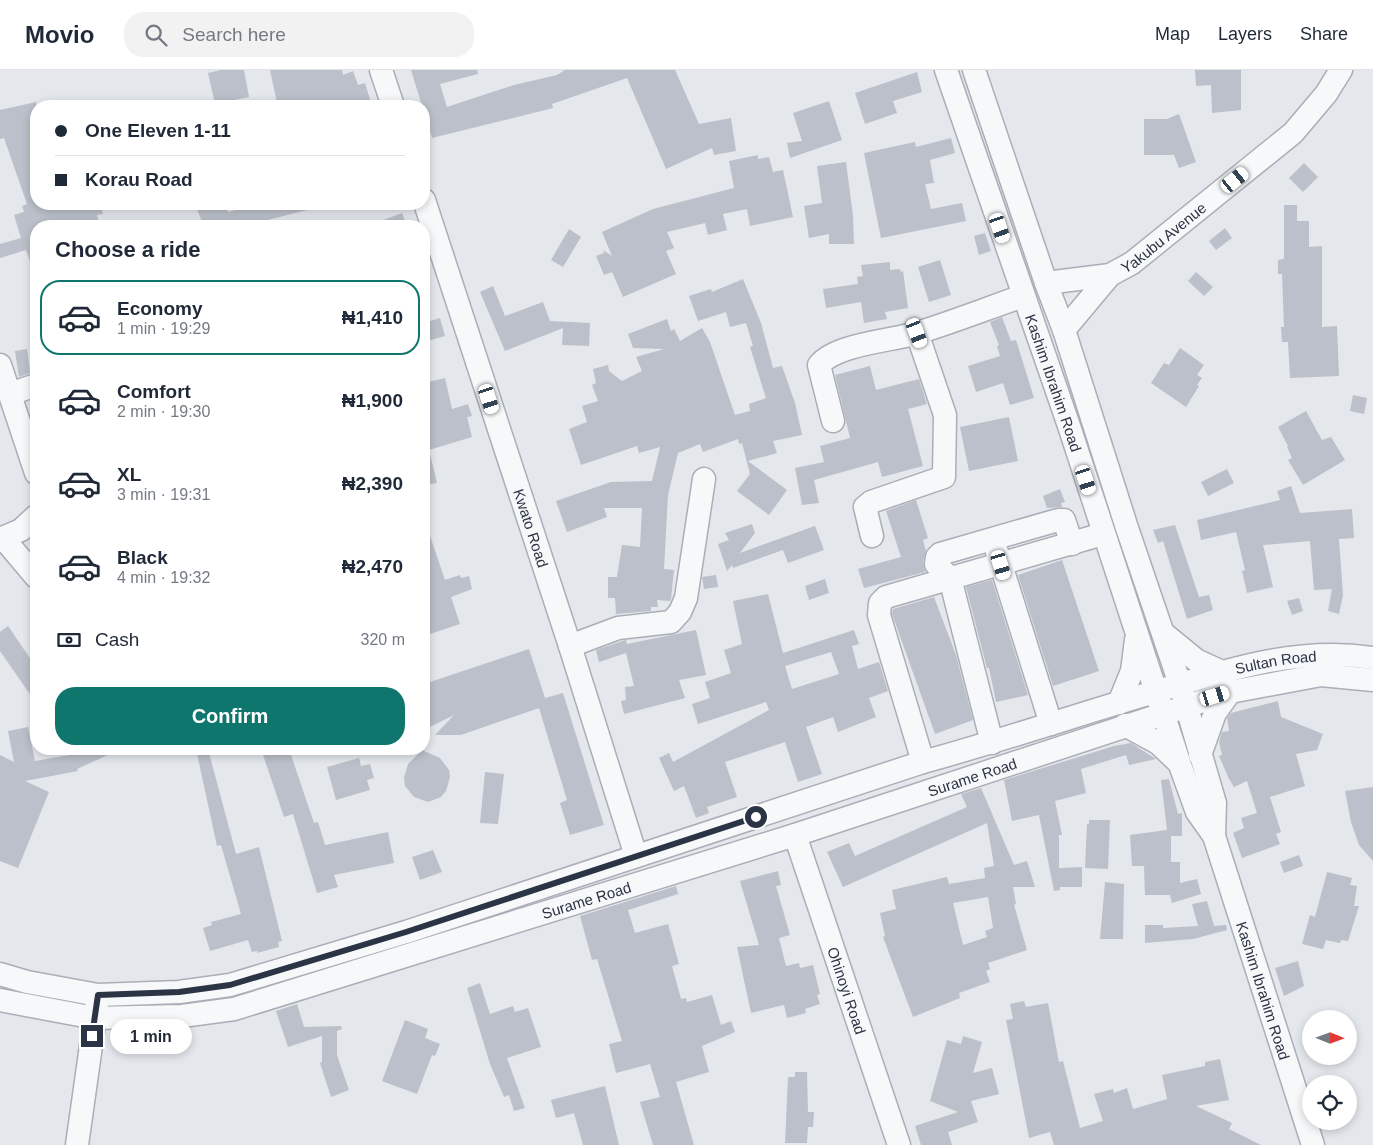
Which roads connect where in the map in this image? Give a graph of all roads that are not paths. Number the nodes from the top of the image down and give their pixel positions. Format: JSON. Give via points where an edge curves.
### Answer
{"nodes":[{"id":1,"x":381,"y":70,"type":"edge"},
{"id":2,"x":946,"y":70,"type":"edge"},
{"id":3,"x":974,"y":70,"type":"edge"},
{"id":4,"x":1341,"y":70,"type":"edge"},
{"id":5,"x":391,"y":100,"type":"edge"},
{"id":6,"x":427,"y":210,"type":"edge"},
{"id":7,"x":1110,"y":274,"type":"junction"},
{"id":8,"x":1046,"y":283,"type":"junction"},
{"id":9,"x":1023,"y":296,"type":"junction"},
{"id":10,"x":1064,"y":330,"type":"junction"},
{"id":11,"x":917,"y":333,"type":"junction"},
{"id":12,"x":0,"y":365,"type":"edge"},
{"id":13,"x":30,"y":387,"type":"edge"},
{"id":14,"x":10,"y":394,"type":"junction"},
{"id":15,"x":833,"y":421,"type":"dead end"},
{"id":16,"x":30,"y":455,"type":"edge"},
{"id":17,"x":704,"y":479,"type":"dead end"},
{"id":18,"x":30,"y":522,"type":"edge"},
{"id":19,"x":1103,"y":534,"type":"junction"},
{"id":20,"x":872,"y":536,"type":"dead end"},
{"id":21,"x":2,"y":539,"type":"edge"},
{"id":22,"x":994,"y":539,"type":"junction"},
{"id":23,"x":1072,"y":544,"type":"junction"},
{"id":24,"x":1001,"y":565,"type":"junction"},
{"id":25,"x":30,"y":570,"type":"edge"},
{"id":26,"x":950,"y":578,"type":"junction"},
{"id":27,"x":1163,"y":633,"type":"junction"},
{"id":28,"x":1137,"y":634,"type":"junction"},
{"id":29,"x":570,"y":646,"type":"junction"},
{"id":30,"x":1373,"y":658,"type":"edge"},
{"id":31,"x":1220,"y":671,"type":"junction"},
{"id":32,"x":1373,"y":680,"type":"edge"},
{"id":33,"x":1156,"y":692,"type":"junction"},
{"id":34,"x":1230,"y":692,"type":"junction"},
{"id":35,"x":1183,"y":695,"type":"junction"},
{"id":36,"x":1119,"y":703,"type":"junction"},
{"id":37,"x":1162,"y":713,"type":"junction"},
{"id":38,"x":1050,"y":724,"type":"junction"},
{"id":39,"x":1125,"y":725,"type":"junction"},
{"id":40,"x":992,"y":743,"type":"junction"},
{"id":41,"x":1200,"y":755,"type":"junction"},
{"id":42,"x":924,"y":762,"type":"junction"},
{"id":43,"x":1180,"y":765,"type":"junction"},
{"id":44,"x":795,"y":835,"type":"junction"},
{"id":45,"x":1214,"y":836,"type":"junction"},
{"id":46,"x":636,"y":856,"type":"junction"},
{"id":47,"x":0,"y":974,"type":"edge"},
{"id":48,"x":98,"y":995,"type":"junction"},
{"id":49,"x":0,"y":1000,"type":"edge"},
{"id":50,"x":95,"y":1018,"type":"junction"},
{"id":51,"x":77,"y":1145,"type":"edge"},
{"id":52,"x":899,"y":1145,"type":"edge"},
{"id":53,"x":1313,"y":1145,"type":"edge"}],
"edges":[{"from":1,"to":5,"type":"street"},
{"from":2,"to":9,"type":"street","name":"Kashim Ibrahim Road"},
{"from":3,"to":8,"type":"street","name":"Kashim Ibrahim Road"},
{"from":4,"to":7,"type":"street","name":"Yakubu Avenue","via":[[1326,94],[1293,133],[1132,263]]},
{"from":6,"to":29,"type":"street","name":"Kwato Road"},
{"from":7,"to":8,"type":"street","name":"Yakubu Avenue"},
{"from":7,"to":10,"type":"street","name":"Yakubu Avenue"},
{"from":8,"to":10,"type":"street","name":"Kashim Ibrahim Road"},
{"from":9,"to":11,"type":"street"},
{"from":9,"to":19,"type":"street","name":"Kashim Ibrahim Road"},
{"from":10,"to":27,"type":"street","name":"Kashim Ibrahim Road"},
{"from":11,"to":15,"type":"street","via":[[857,347],[825,358],[819,364]]},
{"from":11,"to":20,"type":"street","via":[[945,415],[944,477],[871,502],[865,507]]},
{"from":12,"to":14,"type":"street"},
{"from":13,"to":14,"type":"street"},
{"from":14,"to":16,"type":"street"},
{"from":17,"to":29,"type":"street","via":[[686,598],[680,612],[671,622],[618,628]]},
{"from":18,"to":21,"type":"street"},
{"from":19,"to":23,"type":"street"},
{"from":19,"to":28,"type":"street","name":"Kashim Ibrahim Road"},
{"from":21,"to":25,"type":"street"},
{"from":22,"to":23,"type":"street","via":[[1064,520]]},
{"from":22,"to":24,"type":"street"},
{"from":22,"to":26,"type":"street","via":[[940,554],[936,564]]},
{"from":23,"to":24,"type":"street"},
{"from":24,"to":26,"type":"street"},
{"from":24,"to":38,"type":"street"},
{"from":26,"to":40,"type":"street"},
{"from":26,"to":42,"type":"street","via":[[886,597],[880,603],[879,615]]},
{"from":27,"to":31,"type":"street","via":[[1196,660]]},
{"from":27,"to":35,"type":"street","name":"Kashim Ibrahim Road"},
{"from":28,"to":33,"type":"street","name":"Kashim Ibrahim Road"},
{"from":28,"to":36,"type":"street","via":[[1132,671]]},
{"from":29,"to":46,"type":"street","name":"Kwato Road"},
{"from":30,"to":31,"type":"street","name":"Sultan Road","via":[[1324,654],[1265,661]]},
{"from":31,"to":35,"type":"street","name":"Sultan Road"},
{"from":32,"to":34,"type":"street","name":"Sultan Road","via":[[1321,675]]},
{"from":33,"to":35,"type":"street","name":"Surame Road"},
{"from":33,"to":36,"type":"street","name":"Surame Road"},
{"from":33,"to":37,"type":"street","name":"Kashim Ibrahim Road"},
{"from":34,"to":35,"type":"street","name":"Sultan Road"},
{"from":34,"to":41,"type":"street","via":[[1215,713]]},
{"from":35,"to":37,"type":"street","name":"Surame Road"},
{"from":35,"to":41,"type":"street","name":"Kashim Ibrahim Road"},
{"from":36,"to":38,"type":"street","name":"Surame Road"},
{"from":37,"to":39,"type":"street","name":"Surame Road"},
{"from":37,"to":43,"type":"street","name":"Kashim Ibrahim Road"},
{"from":38,"to":40,"type":"street","name":"Surame Road"},
{"from":39,"to":43,"type":"street","via":[[1158,743]]},
{"from":39,"to":44,"type":"street","name":"Surame Road"},
{"from":40,"to":42,"type":"street","name":"Surame Road"},
{"from":41,"to":45,"type":"street","name":"Kashim Ibrahim Road","via":[[1215,803]]},
{"from":42,"to":46,"type":"street","name":"Surame Road"},
{"from":43,"to":45,"type":"street","name":"Kashim Ibrahim Road","via":[[1197,812]]},
{"from":44,"to":50,"type":"street","name":"Surame Road","via":[[234,1009],[182,1016]]},
{"from":44,"to":52,"type":"street","name":"Ohinoyi Road"},
{"from":45,"to":53,"type":"street","name":"Kashim Ibrahim Road"},
{"from":46,"to":48,"type":"street","name":"Surame Road","via":[[406,932],[230,985],[179,992]]},
{"from":47,"to":48,"type":"street","name":"Surame Road"},
{"from":48,"to":50,"type":"street"},
{"from":49,"to":50,"type":"street","name":"Surame Road"},
{"from":50,"to":51,"type":"street"}]}
